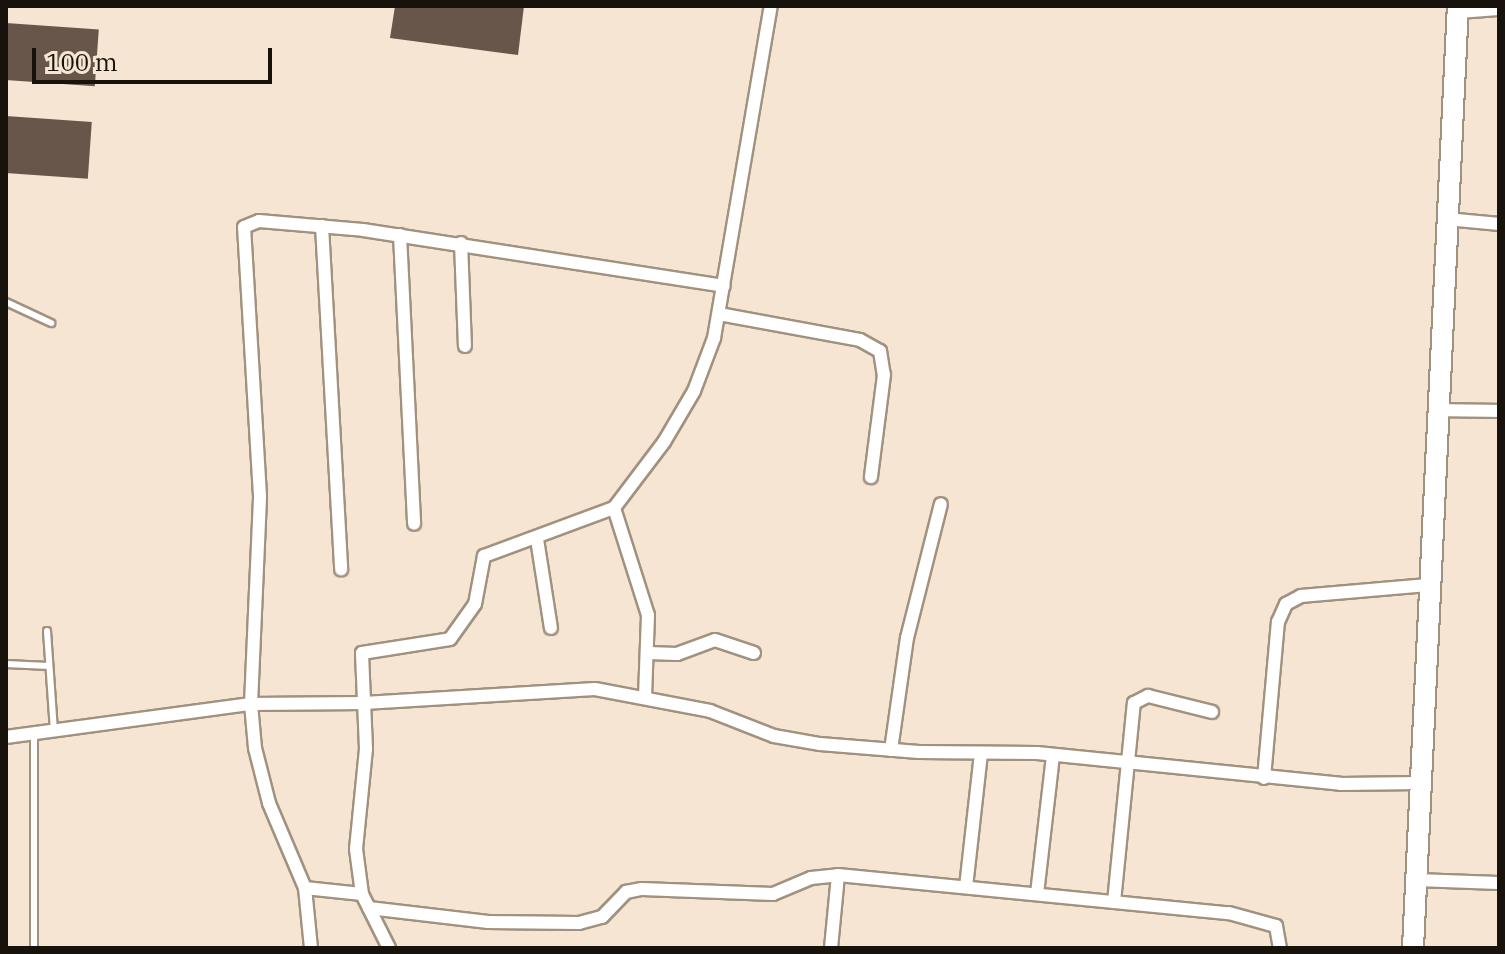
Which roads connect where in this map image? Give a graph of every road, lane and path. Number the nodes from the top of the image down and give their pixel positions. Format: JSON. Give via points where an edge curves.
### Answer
{"nodes":[{"id":1,"x":771,"y":6,"type":"edge"},
{"id":2,"x":1458,"y":9,"type":"edge"},
{"id":3,"x":1499,"y":9,"type":"edge"},
{"id":4,"x":1447,"y":219,"type":"junction"},
{"id":5,"x":1499,"y":224,"type":"edge"},
{"id":6,"x":322,"y":226,"type":"junction"},
{"id":7,"x":400,"y":235,"type":"junction"},
{"id":8,"x":461,"y":243,"type":"junction"},
{"id":9,"x":724,"y":286,"type":"junction"},
{"id":10,"x":6,"y":302,"type":"edge"},
{"id":11,"x":719,"y":314,"type":"junction"},
{"id":12,"x":51,"y":323,"type":"dead end"},
{"id":13,"x":465,"y":346,"type":"dead end"},
{"id":14,"x":1436,"y":410,"type":"junction"},
{"id":15,"x":1499,"y":411,"type":"edge"},
{"id":16,"x":871,"y":477,"type":"dead end"},
{"id":17,"x":941,"y":504,"type":"dead end"},
{"id":18,"x":614,"y":508,"type":"junction"},
{"id":19,"x":414,"y":524,"type":"dead end"},
{"id":20,"x":537,"y":539,"type":"junction"},
{"id":21,"x":341,"y":569,"type":"dead end"},
{"id":22,"x":1428,"y":585,"type":"junction"},
{"id":23,"x":551,"y":628,"type":"dead end"},
{"id":24,"x":47,"y":631,"type":"dead end"},
{"id":25,"x":648,"y":653,"type":"junction"},
{"id":26,"x":754,"y":653,"type":"dead end"},
{"id":27,"x":6,"y":664,"type":"edge"},
{"id":28,"x":49,"y":666,"type":"junction"},
{"id":29,"x":645,"y":697,"type":"junction"},
{"id":30,"x":364,"y":703,"type":"junction"},
{"id":31,"x":251,"y":704,"type":"junction"},
{"id":32,"x":1212,"y":712,"type":"dead end"},
{"id":33,"x":54,"y":732,"type":"junction"},
{"id":34,"x":34,"y":734,"type":"junction"},
{"id":35,"x":6,"y":737,"type":"edge"},
{"id":36,"x":891,"y":750,"type":"junction"},
{"id":37,"x":981,"y":753,"type":"junction"},
{"id":38,"x":1053,"y":755,"type":"junction"},
{"id":39,"x":1128,"y":764,"type":"junction"},
{"id":40,"x":1264,"y":778,"type":"junction"},
{"id":41,"x":1420,"y":783,"type":"junction"},
{"id":42,"x":838,"y":875,"type":"junction"},
{"id":43,"x":1416,"y":880,"type":"junction"},
{"id":44,"x":1499,"y":883,"type":"edge"},
{"id":45,"x":966,"y":887,"type":"junction"},
{"id":46,"x":305,"y":888,"type":"junction"},
{"id":47,"x":362,"y":894,"type":"junction"},
{"id":48,"x":1037,"y":894,"type":"junction"},
{"id":49,"x":1114,"y":902,"type":"junction"},
{"id":50,"x":369,"y":908,"type":"junction"},
{"id":51,"x":34,"y":948,"type":"edge"},
{"id":52,"x":311,"y":948,"type":"edge"},
{"id":53,"x":389,"y":948,"type":"edge"},
{"id":54,"x":831,"y":948,"type":"edge"},
{"id":55,"x":1280,"y":948,"type":"edge"},
{"id":56,"x":1413,"y":948,"type":"edge"}],
"edges":[{"from":1,"to":9,"type":"street"},
{"from":2,"to":3,"type":"street"},
{"from":2,"to":4,"type":"main road"},
{"from":4,"to":5,"type":"street"},
{"from":4,"to":14,"type":"main road"},
{"from":6,"to":7,"type":"street"},
{"from":6,"to":21,"type":"street"},
{"from":6,"to":31,"type":"street","via":[[255,221],[243,230],[260,496]]},
{"from":7,"to":8,"type":"street"},
{"from":7,"to":19,"type":"street"},
{"from":8,"to":9,"type":"street"},
{"from":8,"to":13,"type":"street"},
{"from":9,"to":11,"type":"street"},
{"from":10,"to":12,"type":"lane"},
{"from":11,"to":16,"type":"street","via":[[860,340],[880,351],[884,375]]},
{"from":11,"to":18,"type":"street","via":[[694,391],[640,480]]},
{"from":14,"to":15,"type":"street"},
{"from":14,"to":22,"type":"main road"},
{"from":17,"to":36,"type":"street","via":[[907,638]]},
{"from":18,"to":20,"type":"street"},
{"from":18,"to":25,"type":"street","via":[[645,595]]},
{"from":20,"to":23,"type":"street"},
{"from":20,"to":30,"type":"street","via":[[484,556],[469,617],[450,639],[362,653]]},
{"from":22,"to":40,"type":"street","via":[[1301,596],[1286,604],[1278,622]]},
{"from":22,"to":41,"type":"main road"},
{"from":24,"to":28,"type":"lane"},
{"from":25,"to":26,"type":"street","via":[[677,654],[715,640]]},
{"from":25,"to":29,"type":"street"},
{"from":27,"to":28,"type":"lane"},
{"from":28,"to":33,"type":"lane"},
{"from":29,"to":30,"type":"street","via":[[595,689]]},
{"from":29,"to":36,"type":"street","via":[[710,711],[774,736]]},
{"from":30,"to":31,"type":"street"},
{"from":30,"to":47,"type":"street","via":[[365,774],[356,849]]},
{"from":31,"to":33,"type":"street"},
{"from":31,"to":46,"type":"street","via":[[269,803]]},
{"from":32,"to":39,"type":"street","via":[[1139,697]]},
{"from":33,"to":34,"type":"street"},
{"from":34,"to":35,"type":"street"},
{"from":34,"to":51,"type":"lane"},
{"from":36,"to":37,"type":"street"},
{"from":37,"to":38,"type":"street"},
{"from":37,"to":45,"type":"street"},
{"from":38,"to":39,"type":"street"},
{"from":38,"to":48,"type":"street"},
{"from":39,"to":40,"type":"street"},
{"from":39,"to":49,"type":"street"},
{"from":40,"to":41,"type":"street"},
{"from":41,"to":43,"type":"main road"},
{"from":42,"to":45,"type":"street"},
{"from":42,"to":50,"type":"street","via":[[811,878],[773,894],[642,889],[626,892],[602,917],[579,923],[488,922]]},
{"from":42,"to":54,"type":"street"},
{"from":43,"to":44,"type":"street"},
{"from":43,"to":56,"type":"main road"},
{"from":45,"to":48,"type":"street"},
{"from":46,"to":47,"type":"street"},
{"from":46,"to":52,"type":"street"},
{"from":47,"to":50,"type":"street"},
{"from":48,"to":49,"type":"street"},
{"from":49,"to":55,"type":"street","via":[[1266,921],[1276,926]]},
{"from":50,"to":53,"type":"street"}]}
